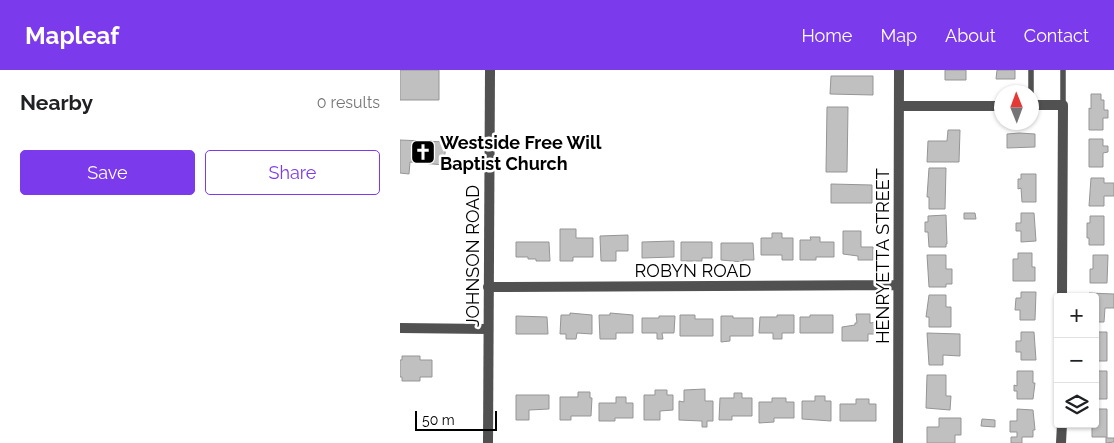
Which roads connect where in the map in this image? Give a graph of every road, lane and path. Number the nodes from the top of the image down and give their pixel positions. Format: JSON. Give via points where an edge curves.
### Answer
{"nodes":[{"id":1,"x":490,"y":70,"type":"edge"},
{"id":2,"x":899,"y":70,"type":"edge"},
{"id":3,"x":1031,"y":70,"type":"edge"},
{"id":4,"x":1063,"y":70,"type":"edge"},
{"id":5,"x":1031,"y":85,"type":"edge"},
{"id":6,"x":1039,"y":105,"type":"edge"},
{"id":7,"x":1063,"y":105,"type":"junction"},
{"id":8,"x":899,"y":106,"type":"junction"},
{"id":9,"x":994,"y":106,"type":"edge"},
{"id":10,"x":898,"y":285,"type":"junction"},
{"id":11,"x":488,"y":287,"type":"junction"},
{"id":12,"x":1062,"y":293,"type":"edge"},
{"id":13,"x":400,"y":328,"type":"edge"},
{"id":14,"x":488,"y":329,"type":"junction"},
{"id":15,"x":1062,"y":428,"type":"edge"},
{"id":16,"x":488,"y":443,"type":"edge"},
{"id":17,"x":898,"y":443,"type":"edge"},
{"id":18,"x":1061,"y":443,"type":"edge"}],
"edges":[{"from":1,"to":11,"type":"street","name":"JOHNSON ROAD"},
{"from":2,"to":8,"type":"street","name":"HENRYETTA STREET"},
{"from":3,"to":5,"type":"lane"},
{"from":4,"to":7,"type":"lane"},
{"from":6,"to":7,"type":"street"},
{"from":7,"to":12,"type":"street"},
{"from":8,"to":9,"type":"street"},
{"from":8,"to":10,"type":"street","name":"HENRYETTA STREET"},
{"from":10,"to":11,"type":"street","name":"ROBYN ROAD"},
{"from":10,"to":17,"type":"street","name":"HENRYETTA STREET"},
{"from":11,"to":14,"type":"street","name":"JOHNSON ROAD"},
{"from":13,"to":14,"type":"street"},
{"from":14,"to":16,"type":"street","name":"JOHNSON ROAD"},
{"from":15,"to":18,"type":"street"}]}
